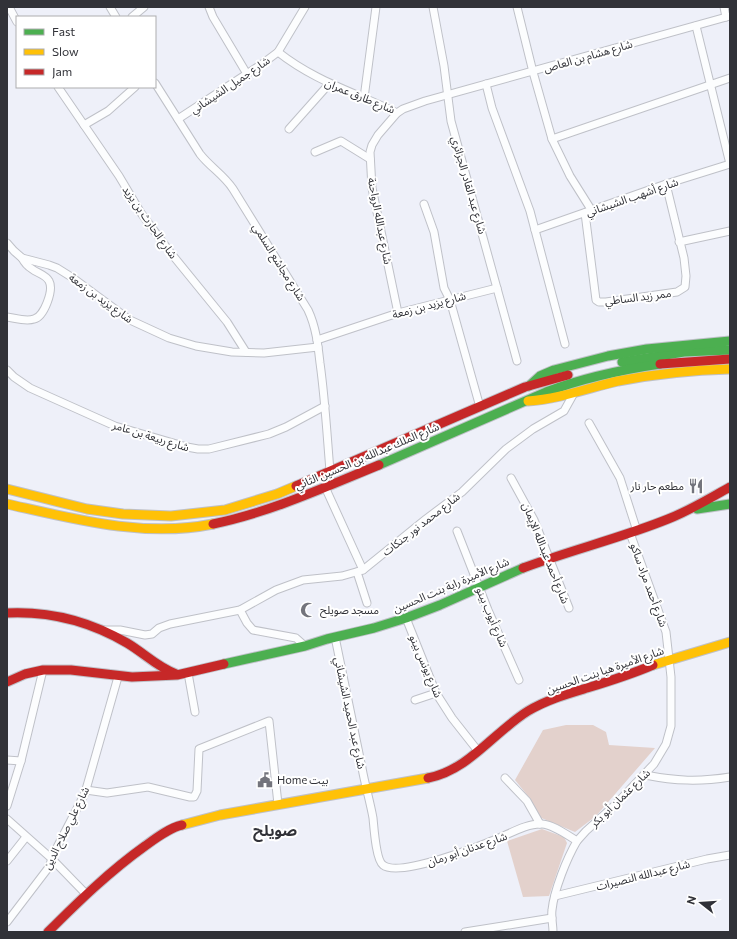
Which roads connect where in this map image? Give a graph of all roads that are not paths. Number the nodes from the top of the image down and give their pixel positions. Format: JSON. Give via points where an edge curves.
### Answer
{"nodes":[{"id":1,"x":9,"y":7,"type":"edge"},
{"id":2,"x":110,"y":7,"type":"edge"},
{"id":3,"x":144,"y":7,"type":"edge"},
{"id":4,"x":209,"y":7,"type":"edge"},
{"id":5,"x":305,"y":7,"type":"edge"},
{"id":6,"x":376,"y":7,"type":"edge"},
{"id":7,"x":433,"y":7,"type":"edge"},
{"id":8,"x":517,"y":7,"type":"edge"},
{"id":9,"x":724,"y":7,"type":"edge"},
{"id":10,"x":115,"y":16,"type":"edge"},
{"id":11,"x":133,"y":16,"type":"edge"},
{"id":12,"x":728,"y":17,"type":"edge"},
{"id":13,"x":16,"y":20,"type":"edge"},
{"id":14,"x":696,"y":26,"type":"junction"},
{"id":15,"x":278,"y":52,"type":"junction"},
{"id":16,"x":533,"y":72,"type":"junction"},
{"id":17,"x":247,"y":74,"type":"junction"},
{"id":18,"x":730,"y":78,"type":"edge"},
{"id":19,"x":329,"y":84,"type":"junction"},
{"id":20,"x":486,"y":84,"type":"junction"},
{"id":21,"x":156,"y":85,"type":"edge"},
{"id":22,"x":711,"y":85,"type":"junction"},
{"id":23,"x":59,"y":88,"type":"edge"},
{"id":24,"x":134,"y":88,"type":"edge"},
{"id":25,"x":447,"y":95,"type":"junction"},
{"id":26,"x":364,"y":98,"type":"junction"},
{"id":27,"x":397,"y":113,"type":"junction"},
{"id":28,"x":178,"y":119,"type":"junction"},
{"id":29,"x":84,"y":125,"type":"junction"},
{"id":30,"x":289,"y":128,"type":"dead end"},
{"id":31,"x":552,"y":139,"type":"junction"},
{"id":32,"x":315,"y":152,"type":"dead end"},
{"id":33,"x":370,"y":159,"type":"junction"},
{"id":34,"x":730,"y":164,"type":"edge"},
{"id":35,"x":666,"y":184,"type":"junction"},
{"id":36,"x":424,"y":204,"type":"dead end"},
{"id":37,"x":588,"y":212,"type":"junction"},
{"id":38,"x":535,"y":230,"type":"junction"},
{"id":39,"x":730,"y":231,"type":"edge"},
{"id":40,"x":679,"y":242,"type":"junction"},
{"id":41,"x":7,"y":243,"type":"edge"},
{"id":42,"x":22,"y":258,"type":"junction"},
{"id":43,"x":497,"y":288,"type":"junction"},
{"id":44,"x":450,"y":300,"type":"junction"},
{"id":45,"x":398,"y":313,"type":"junction"},
{"id":46,"x":7,"y":316,"type":"edge"},
{"id":47,"x":730,"y":341,"type":"edge"},
{"id":48,"x":318,"y":344,"type":"junction"},
{"id":49,"x":565,"y":344,"type":"dead end"},
{"id":50,"x":730,"y":350,"type":"edge"},
{"id":51,"x":246,"y":352,"type":"junction"},
{"id":52,"x":730,"y":359,"type":"edge"},
{"id":53,"x":517,"y":361,"type":"dead end"},
{"id":54,"x":7,"y":370,"type":"edge"},
{"id":55,"x":728,"y":371,"type":"edge"},
{"id":56,"x":528,"y":387,"type":"junction"},
{"id":57,"x":575,"y":392,"type":"junction"},
{"id":58,"x":526,"y":401,"type":"junction"},
{"id":59,"x":325,"y":406,"type":"junction"},
{"id":60,"x":480,"y":406,"type":"junction"},
{"id":61,"x":589,"y":423,"type":"dead end"},
{"id":62,"x":330,"y":470,"type":"junction"},
{"id":63,"x":512,"y":478,"type":"dead end"},
{"id":64,"x":325,"y":487,"type":"junction"},
{"id":65,"x":730,"y":487,"type":"edge"},
{"id":66,"x":7,"y":489,"type":"edge"},
{"id":67,"x":7,"y":504,"type":"edge"},
{"id":68,"x":730,"y":504,"type":"edge"},
{"id":69,"x":688,"y":510,"type":"junction"},
{"id":70,"x":457,"y":531,"type":"dead end"},
{"id":71,"x":634,"y":532,"type":"junction"},
{"id":72,"x":549,"y":558,"type":"junction"},
{"id":73,"x":360,"y":571,"type":"junction"},
{"id":74,"x":479,"y":587,"type":"junction"},
{"id":75,"x":367,"y":603,"type":"dead end"},
{"id":76,"x":569,"y":608,"type":"dead end"},
{"id":77,"x":240,"y":610,"type":"junction"},
{"id":78,"x":7,"y":613,"type":"edge"},
{"id":79,"x":406,"y":618,"type":"junction"},
{"id":80,"x":99,"y":630,"type":"junction"},
{"id":81,"x":335,"y":637,"type":"junction"},
{"id":82,"x":730,"y":642,"type":"edge"},
{"id":83,"x":305,"y":646,"type":"junction"},
{"id":84,"x":146,"y":658,"type":"junction"},
{"id":85,"x":670,"y":660,"type":"junction"},
{"id":86,"x":43,"y":670,"type":"junction"},
{"id":87,"x":188,"y":673,"type":"junction"},
{"id":88,"x":177,"y":675,"type":"junction"},
{"id":89,"x":118,"y":677,"type":"junction"},
{"id":90,"x":146,"y":677,"type":"junction"},
{"id":91,"x":519,"y":680,"type":"dead end"},
{"id":92,"x":7,"y":682,"type":"edge"},
{"id":93,"x":436,"y":693,"type":"junction"},
{"id":94,"x":415,"y":700,"type":"dead end"},
{"id":95,"x":195,"y":712,"type":"dead end"},
{"id":96,"x":478,"y":751,"type":"junction"},
{"id":97,"x":7,"y":760,"type":"edge"},
{"id":98,"x":21,"y":760,"type":"junction"},
{"id":99,"x":645,"y":775,"type":"junction"},
{"id":100,"x":730,"y":777,"type":"edge"},
{"id":101,"x":505,"y":778,"type":"dead end"},
{"id":102,"x":366,"y":789,"type":"junction"},
{"id":103,"x":86,"y":790,"type":"junction"},
{"id":104,"x":278,"y":804,"type":"junction"},
{"id":105,"x":7,"y":806,"type":"edge"},
{"id":106,"x":7,"y":819,"type":"edge"},
{"id":107,"x":540,"y":824,"type":"junction"},
{"id":108,"x":26,"y":837,"type":"junction"},
{"id":109,"x":577,"y":841,"type":"junction"},
{"id":110,"x":730,"y":855,"type":"edge"},
{"id":111,"x":52,"y":859,"type":"junction"},
{"id":112,"x":7,"y":861,"type":"edge"},
{"id":113,"x":86,"y":894,"type":"junction"},
{"id":114,"x":555,"y":896,"type":"junction"},
{"id":115,"x":552,"y":918,"type":"junction"},
{"id":116,"x":7,"y":922,"type":"edge"},
{"id":117,"x":48,"y":932,"type":"edge"},
{"id":118,"x":465,"y":932,"type":"edge"},
{"id":119,"x":553,"y":932,"type":"edge"}],
"edges":[{"from":1,"to":13,"type":"street"},
{"from":2,"to":10,"type":"street"},
{"from":3,"to":11,"type":"street"},
{"from":4,"to":17,"type":"street"},
{"from":5,"to":15,"type":"street","name":"شارع جميل الشيشاني"},
{"from":6,"to":26,"type":"street"},
{"from":7,"to":25,"type":"street","name":"شارع عبد القادر الجزائري"},
{"from":8,"to":16,"type":"street"},
{"from":9,"to":12,"type":"street"},
{"from":12,"to":14,"type":"street","name":"شارع هشام بن العاص"},
{"from":14,"to":16,"type":"street","name":"شارع هشام بن العاص"},
{"from":14,"to":22,"type":"street"},
{"from":15,"to":17,"type":"street","name":"شارع جميل الشيشاني"},
{"from":15,"to":19,"type":"street","name":"شارع طارق عمران"},
{"from":16,"to":20,"type":"street","name":"شارع هشام بن العاص"},
{"from":16,"to":31,"type":"street"},
{"from":17,"to":28,"type":"street","name":"شارع جميل الشيشاني"},
{"from":18,"to":22,"type":"street"},
{"from":19,"to":26,"type":"street","name":"شارع طارق عمران"},
{"from":19,"to":30,"type":"street"},
{"from":20,"to":25,"type":"street","name":"شارع هشام بن العاص"},
{"from":20,"to":38,"type":"street"},
{"from":21,"to":28,"type":"street","name":"شارع مجاشع السلمي"},
{"from":22,"to":31,"type":"street"},
{"from":22,"to":34,"type":"street"},
{"from":23,"to":29,"type":"street","name":"شارع الحارث بن يزيد"},
{"from":24,"to":29,"type":"street","via":[[108,111]]},
{"from":25,"to":27,"type":"street","name":"شارع طارق عمران","via":[[412,105]]},
{"from":25,"to":43,"type":"street","name":"شارع عبد القادر الجزائري","via":[[450,121]]},
{"from":26,"to":27,"type":"street","name":"شارع طارق عمران"},
{"from":27,"to":33,"type":"street","name":"شارع عبدالله الرواحنة","via":[[372,145]]},
{"from":28,"to":48,"type":"street","name":"شارع مجاشع السلمي","via":[[200,154],[233,189],[306,306]]},
{"from":29,"to":51,"type":"street","name":"شارع الحارث بن يزيد","via":[[141,213],[228,322]]},
{"from":31,"to":37,"type":"street"},
{"from":32,"to":33,"type":"street","via":[[341,141]]},
{"from":33,"to":45,"type":"street","name":"شارع عبدالله الرواحنة","via":[[372,188]]},
{"from":34,"to":35,"type":"street","name":"شارع أشهب الشيشاني"},
{"from":35,"to":37,"type":"street","name":"شارع أشهب الشيشاني"},
{"from":35,"to":40,"type":"street","name":"ممر زيد الساطي"},
{"from":36,"to":44,"type":"street","via":[[434,232],[444,288]]},
{"from":37,"to":38,"type":"street","name":"شارع أشهب الشيشاني"},
{"from":37,"to":40,"type":"street","name":"ممر زيد الساطي","via":[[595,297],[599,302],[682,290],[685,287],[686,276]]},
{"from":38,"to":49,"type":"street"},
{"from":39,"to":40,"type":"street"},
{"from":41,"to":42,"type":"street"},
{"from":42,"to":46,"type":"street","via":[[31,269],[49,281],[49,295],[38,318],[33,320]]},
{"from":42,"to":51,"type":"street","name":"شارع يزيد بن زمعة","via":[[49,265],[65,273],[130,320],[149,330],[196,346]]},
{"from":43,"to":44,"type":"street","name":"شارع يزيد بن زمعة"},
{"from":43,"to":53,"type":"street","name":"شارع عبد القادر الجزائري"},
{"from":44,"to":45,"type":"street","name":"شارع يزيد بن زمعة"},
{"from":44,"to":60,"type":"street"},
{"from":45,"to":48,"type":"street","name":"شارع يزيد بن زمعة"},
{"from":47,"to":56,"type":"main road","via":[[632,351],[576,363],[540,376]]},
{"from":48,"to":51,"type":"street","name":"شارع يزيد بن زمعة","via":[[264,353]]},
{"from":48,"to":59,"type":"street","name":"شارع مجاشع السلمي"},
{"from":50,"to":56,"type":"main road","name":"شارع الملك عبدالله بن الحسين الثاني","via":[[684,352],[618,363]]},
{"from":52,"to":58,"type":"main road","name":"شارع الملك عبدالله بن الحسين الثاني","via":[[684,362],[617,372],[570,383]]},
{"from":54,"to":59,"type":"street","name":"شارع ربيعة بن عامر","via":[[30,388],[116,426],[198,449],[210,449],[269,434]]},
{"from":55,"to":57,"type":"main road","via":[[650,375]]},
{"from":56,"to":60,"type":"main road","name":"شارع الملك عبدالله بن الحسين الثاني"},
{"from":57,"to":58,"type":"main road","via":[[548,400]]},
{"from":57,"to":73,"type":"street","name":"شارع محمد نور جنكات","via":[[562,413],[533,429],[506,450],[462,492]]},
{"from":58,"to":64,"type":"main road","name":"شارع الملك عبدالله بن الحسين الثاني"},
{"from":59,"to":62,"type":"street","name":"شارع مجاشع السلمي"},
{"from":60,"to":62,"type":"main road","name":"شارع الملك عبدالله بن الحسين الثاني"},
{"from":61,"to":71,"type":"street","name":"شارع أحمد مراد ساكو","via":[[620,478]]},
{"from":62,"to":66,"type":"main road","name":"شارع الملك عبدالله بن الحسين الثاني","via":[[277,494],[226,510],[171,516],[92,510]]},
{"from":63,"to":72,"type":"street","name":"شارع أحمد عبدالله الإيمان","via":[[534,520]]},
{"from":64,"to":67,"type":"main road","name":"شارع الملك عبدالله بن الحسين الثاني","via":[[246,516],[183,528],[134,528],[100,524]]},
{"from":64,"to":73,"type":"street"},
{"from":65,"to":69,"type":"main road","name":"شارع الأميرة راية بنت الحسين"},
{"from":68,"to":69,"type":"main road"},
{"from":69,"to":71,"type":"main road","name":"شارع الأميرة راية بنت الحسين"},
{"from":70,"to":74,"type":"street","name":"شارع أيوب بينو"},
{"from":71,"to":72,"type":"main road","name":"شارع الأميرة راية بنت الحسين"},
{"from":71,"to":85,"type":"street","name":"شارع أحمد مراد ساكو","via":[[666,632]]},
{"from":72,"to":74,"type":"main road","name":"شارع الأميرة راية بنت الحسين"},
{"from":72,"to":76,"type":"street","name":"شارع أحمد عبدالله الإيمان"},
{"from":73,"to":75,"type":"street"},
{"from":73,"to":77,"type":"street","name":"شارع محمد نور جنكات","via":[[342,576],[299,581],[276,590]]},
{"from":74,"to":79,"type":"main road","name":"شارع الأميرة راية بنت الحسين"},
{"from":74,"to":91,"type":"street","name":"شارع أيوب بينو"},
{"from":77,"to":80,"type":"street","name":"شارع محمد نور جنكات","via":[[170,624],[148,635],[120,630]]},
{"from":77,"to":83,"type":"street","via":[[253,630],[296,638]]},
{"from":78,"to":80,"type":"main road","via":[[46,615]]},
{"from":79,"to":81,"type":"main road","name":"شارع الأميرة راية بنت الحسين"},
{"from":79,"to":93,"type":"street","name":"شارع يونس بينو"},
{"from":80,"to":84,"type":"main road","via":[[128,643]]},
{"from":81,"to":83,"type":"main road","name":"شارع الأميرة راية بنت الحسين"},
{"from":81,"to":102,"type":"street","name":"شارع عبد الحميد الشيشاني"},
{"from":82,"to":85,"type":"main road","name":"شارع الأميرة هيا بنت الحسين"},
{"from":83,"to":87,"type":"main road","name":"شارع الأميرة راية بنت الحسين"},
{"from":84,"to":88,"type":"main road","via":[[160,668]]},
{"from":84,"to":90,"type":"main road"},
{"from":85,"to":96,"type":"main road","name":"شارع الأميرة هيا بنت الحسين","via":[[544,703],[514,721]]},
{"from":85,"to":99,"type":"street","name":"شارع عثمان أبو بكر","via":[[669,736],[661,755]]},
{"from":86,"to":89,"type":"main road","name":"شارع الأميرة راية بنت الحسين","via":[[71,670]]},
{"from":86,"to":92,"type":"main road","name":"شارع الأميرة راية بنت الحسين"},
{"from":86,"to":98,"type":"street"},
{"from":87,"to":88,"type":"main road","name":"شارع الأميرة راية بنت الحسين"},
{"from":87,"to":95,"type":"street"},
{"from":88,"to":90,"type":"main road","name":"شارع الأميرة راية بنت الحسين"},
{"from":89,"to":90,"type":"main road","name":"شارع الأميرة راية بنت الحسين"},
{"from":89,"to":103,"type":"street","name":"شارع علي صلاح الدين"},
{"from":93,"to":94,"type":"street"},
{"from":93,"to":96,"type":"street","name":"شارع يونس بينو"},
{"from":96,"to":102,"type":"main road","name":"شارع الأميرة هيا بنت الحسين","via":[[453,769],[436,776]]},
{"from":97,"to":98,"type":"street"},
{"from":98,"to":105,"type":"street"},
{"from":99,"to":100,"type":"street","via":[[681,781]]},
{"from":99,"to":109,"type":"street","name":"شارع عثمان أبو بكر"},
{"from":101,"to":107,"type":"street","via":[[527,801]]},
{"from":102,"to":104,"type":"main road","name":"شارع الأميرة هيا بنت الحسين"},
{"from":102,"to":107,"type":"street","name":"شارع عدنان أبو رمان","via":[[378,856],[380,862],[387,867],[404,868],[440,860]]},
{"from":103,"to":104,"type":"street","via":[[107,793],[148,788],[194,797],[197,791],[199,749],[269,721]]},
{"from":103,"to":111,"type":"street","name":"شارع علي صلاح الدين"},
{"from":104,"to":113,"type":"main road","name":"شارع الأميرة هيا بنت الحسين","via":[[178,826],[130,857]]},
{"from":106,"to":108,"type":"street"},
{"from":107,"to":109,"type":"street","via":[[560,830]]},
{"from":108,"to":111,"type":"street"},
{"from":108,"to":112,"type":"street"},
{"from":109,"to":114,"type":"street","name":"شارع عثمان أبو بكر"},
{"from":110,"to":114,"type":"street","name":"شارع عبدالله النصيرات"},
{"from":111,"to":113,"type":"street"},
{"from":111,"to":116,"type":"street","name":"شارع علي صلاح الدين","via":[[49,867]]},
{"from":113,"to":117,"type":"main road","name":"شارع الأميرة هيا بنت الحسين"},
{"from":114,"to":115,"type":"street","name":"شارع عثمان أبو بكر"},
{"from":115,"to":118,"type":"street"},
{"from":115,"to":119,"type":"street","name":"شارع عثمان أبو بكر"}]}
